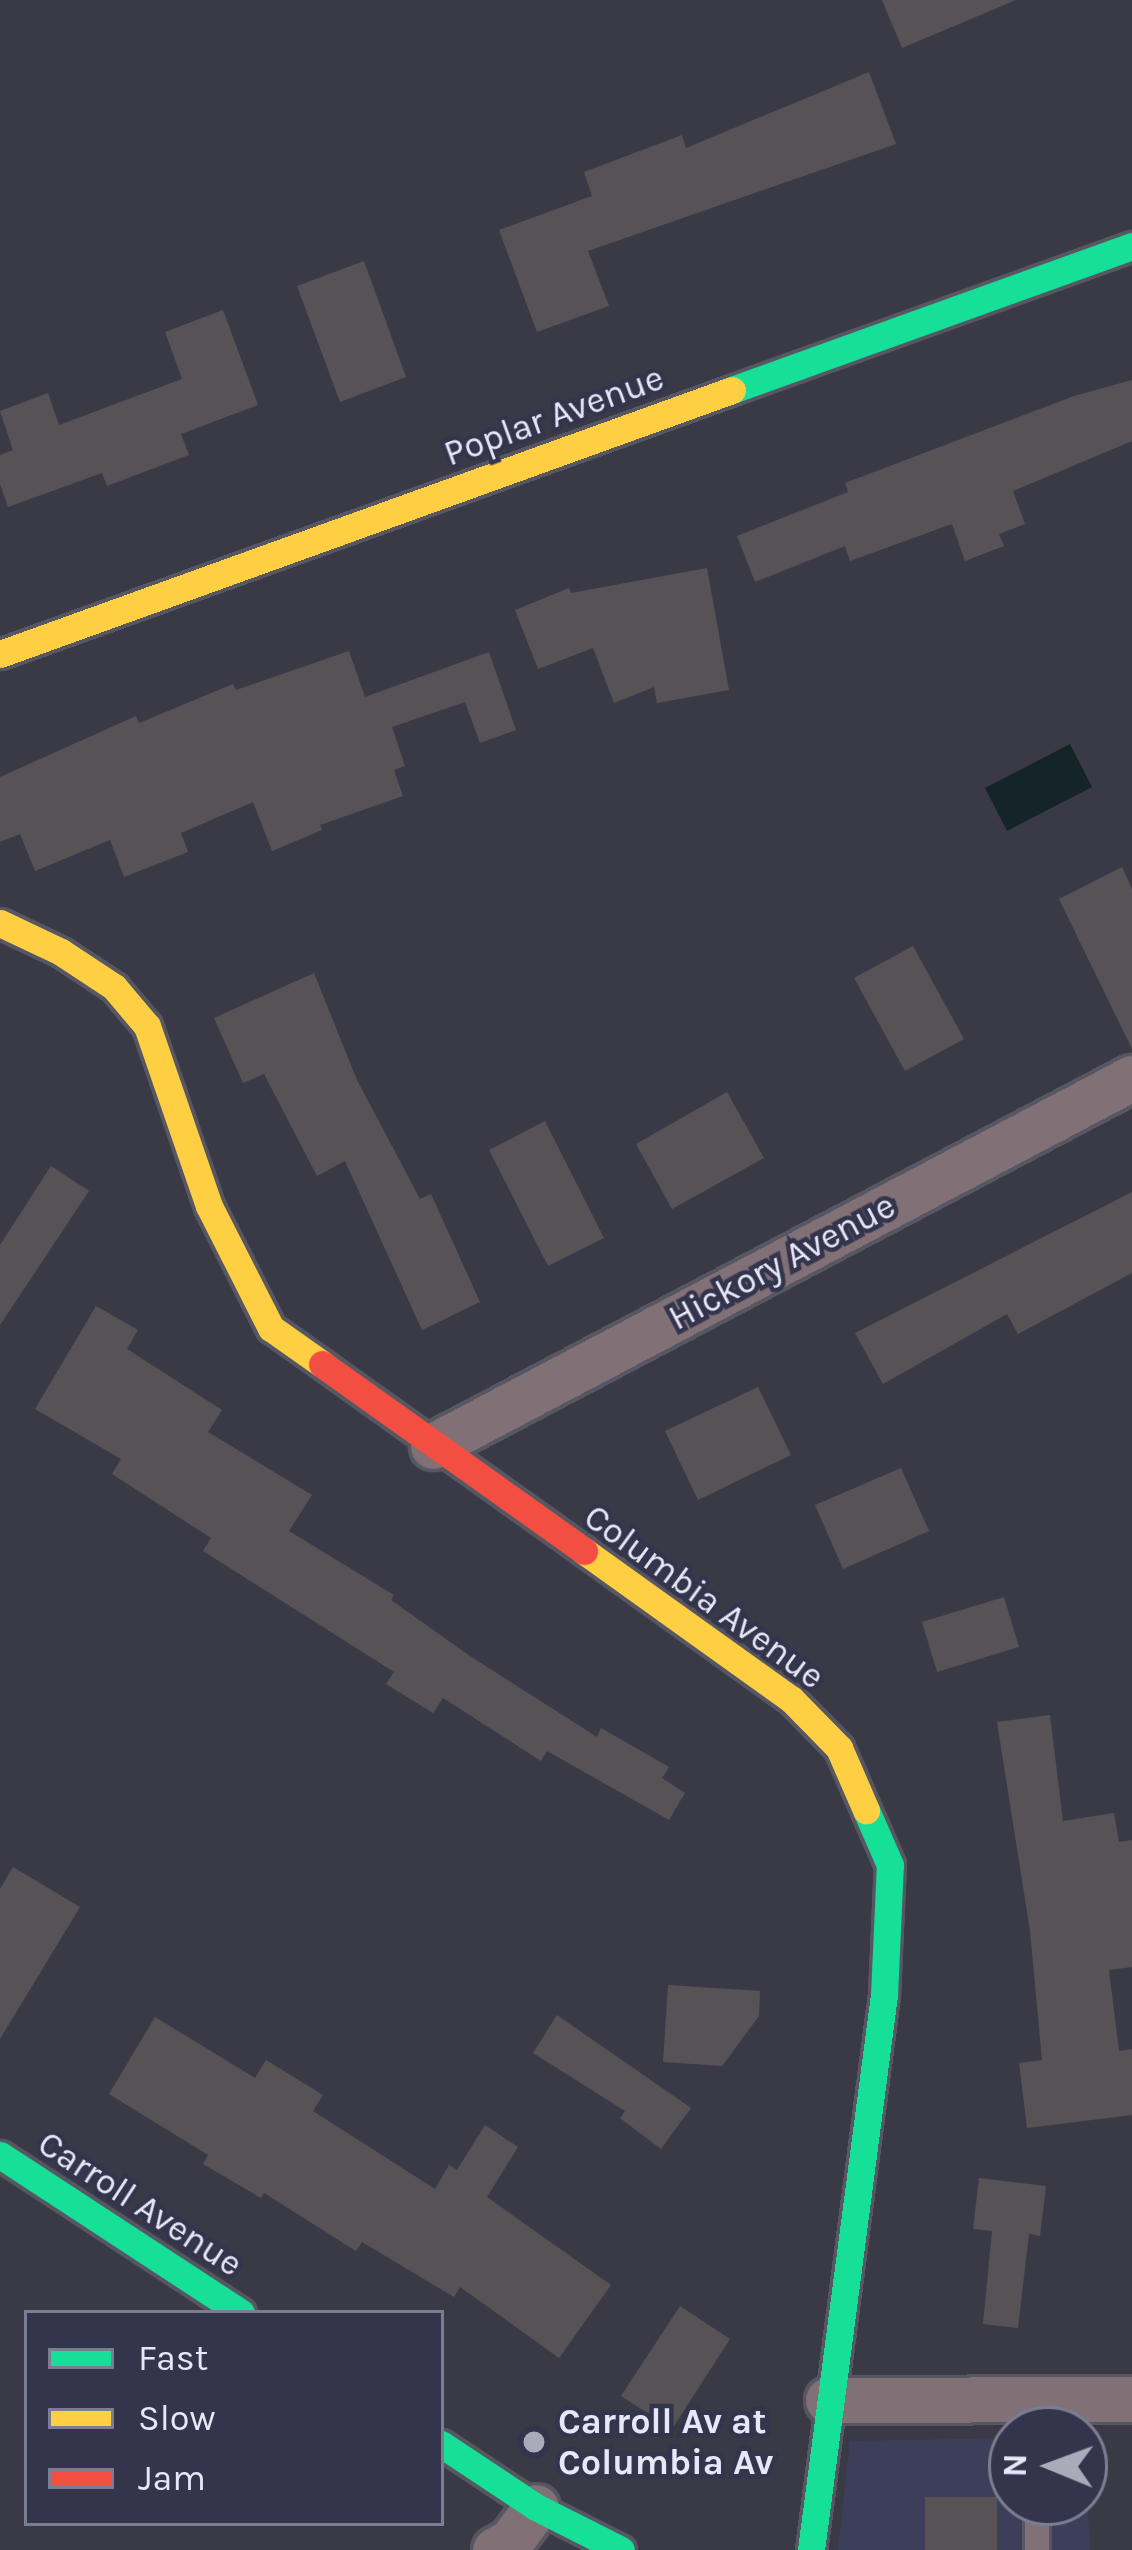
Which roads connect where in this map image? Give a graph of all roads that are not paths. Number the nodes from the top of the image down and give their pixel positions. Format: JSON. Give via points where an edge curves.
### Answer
{"nodes":[{"id":1,"x":1132,"y":246,"type":"edge"},
{"id":2,"x":0,"y":654,"type":"edge"},
{"id":3,"x":0,"y":923,"type":"edge"},
{"id":4,"x":1132,"y":1078,"type":"edge"},
{"id":5,"x":433,"y":1446,"type":"junction"},
{"id":6,"x":0,"y":2155,"type":"edge"},
{"id":7,"x":236,"y":2310,"type":"edge"},
{"id":8,"x":1132,"y":2399,"type":"edge"},
{"id":9,"x":828,"y":2400,"type":"junction"},
{"id":10,"x":1091,"y":2406,"type":"edge"},
{"id":11,"x":988,"y":2411,"type":"edge"},
{"id":12,"x":444,"y":2446,"type":"edge"},
{"id":13,"x":536,"y":2507,"type":"junction"},
{"id":14,"x":495,"y":2550,"type":"edge"},
{"id":15,"x":621,"y":2550,"type":"edge"},
{"id":16,"x":811,"y":2550,"type":"edge"}],
"edges":[{"from":1,"to":2,"type":"street","name":"Poplar Avenue"},
{"from":3,"to":5,"type":"street","name":"Columbia Avenue","via":[[113,987],[147,1026],[209,1205],[272,1328]]},
{"from":4,"to":5,"type":"street","name":"Hickory Avenue"},
{"from":5,"to":9,"type":"street","name":"Columbia Avenue","via":[[790,1699],[839,1748],[890,1864],[884,1995]]},
{"from":6,"to":7,"type":"street","name":"Carroll Avenue"},
{"from":8,"to":10,"type":"street"},
{"from":9,"to":11,"type":"street"},
{"from":9,"to":16,"type":"street","name":"Columbia Avenue"},
{"from":12,"to":13,"type":"street"},
{"from":13,"to":14,"type":"street","via":[[512,2541]]},
{"from":13,"to":15,"type":"street"}]}
